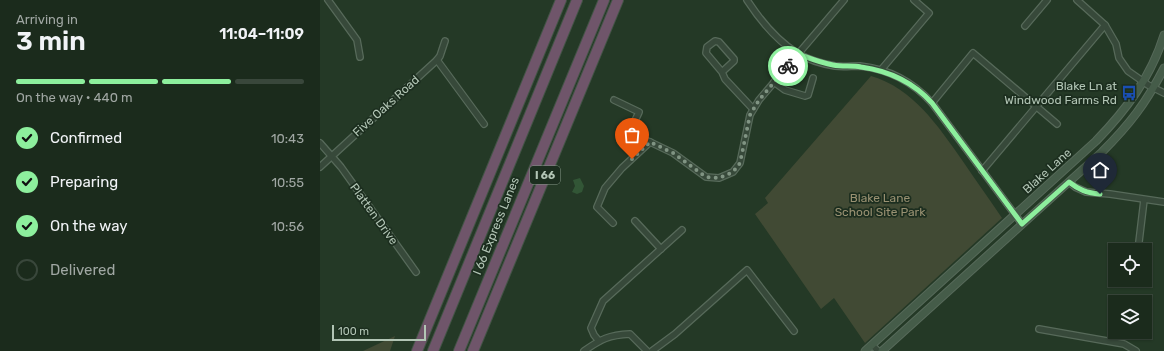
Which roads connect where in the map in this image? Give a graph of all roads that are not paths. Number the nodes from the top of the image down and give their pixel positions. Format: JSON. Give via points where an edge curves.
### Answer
{"nodes":[{"id":1,"x":328,"y":0,"type":"edge"},
{"id":2,"x":561,"y":0,"type":"edge"},
{"id":3,"x":577,"y":0,"type":"edge"},
{"id":4,"x":604,"y":0,"type":"edge"},
{"id":5,"x":618,"y":0,"type":"edge"},
{"id":6,"x":749,"y":0,"type":"edge"},
{"id":7,"x":844,"y":0,"type":"edge"},
{"id":8,"x":914,"y":0,"type":"edge"},
{"id":9,"x":1047,"y":0,"type":"edge"},
{"id":10,"x":1077,"y":0,"type":"edge"},
{"id":11,"x":1105,"y":25,"type":"junction"},
{"id":12,"x":1025,"y":26,"type":"dead end"},
{"id":13,"x":1164,"y":35,"type":"edge"},
{"id":14,"x":445,"y":41,"type":"dead end"},
{"id":15,"x":798,"y":54,"type":"junction"},
{"id":16,"x":360,"y":57,"type":"dead end"},
{"id":17,"x":437,"y":60,"type":"junction"},
{"id":18,"x":1164,"y":68,"type":"edge"},
{"id":19,"x":881,"y":70,"type":"junction"},
{"id":20,"x":722,"y":72,"type":"junction"},
{"id":21,"x":814,"y":78,"type":"dead end"},
{"id":22,"x":774,"y":82,"type":"junction"},
{"id":23,"x":1148,"y":85,"type":"junction"},
{"id":24,"x":1164,"y":92,"type":"edge"},
{"id":25,"x":614,"y":100,"type":"dead end"},
{"id":26,"x":932,"y":103,"type":"junction"},
{"id":27,"x":1035,"y":106,"type":"junction"},
{"id":28,"x":754,"y":109,"type":"junction"},
{"id":29,"x":484,"y":124,"type":"dead end"},
{"id":30,"x":1057,"y":124,"type":"dead end"},
{"id":31,"x":650,"y":142,"type":"junction"},
{"id":32,"x":320,"y":143,"type":"edge"},
{"id":33,"x":332,"y":156,"type":"junction"},
{"id":34,"x":320,"y":167,"type":"edge"},
{"id":35,"x":982,"y":170,"type":"junction"},
{"id":36,"x":1069,"y":182,"type":"junction"},
{"id":37,"x":1144,"y":200,"type":"junction"},
{"id":38,"x":1164,"y":202,"type":"edge"},
{"id":39,"x":1015,"y":215,"type":"junction"},
{"id":40,"x":635,"y":221,"type":"dead end"},
{"id":41,"x":613,"y":223,"type":"dead end"},
{"id":42,"x":1022,"y":224,"type":"junction"},
{"id":43,"x":682,"y":230,"type":"dead end"},
{"id":44,"x":1139,"y":243,"type":"edge"},
{"id":45,"x":661,"y":249,"type":"junction"},
{"id":46,"x":416,"y":272,"type":"dead end"},
{"id":47,"x":1039,"y":328,"type":"dead end"},
{"id":48,"x":794,"y":331,"type":"dead end"},
{"id":49,"x":599,"y":341,"type":"junction"},
{"id":50,"x":660,"y":345,"type":"junction"},
{"id":51,"x":872,"y":345,"type":"junction"},
{"id":52,"x":417,"y":351,"type":"edge"},
{"id":53,"x":433,"y":351,"type":"edge"},
{"id":54,"x":459,"y":351,"type":"edge"},
{"id":55,"x":473,"y":351,"type":"edge"},
{"id":56,"x":584,"y":351,"type":"edge"},
{"id":57,"x":647,"y":351,"type":"edge"},
{"id":58,"x":652,"y":351,"type":"edge"},
{"id":59,"x":665,"y":351,"type":"edge"},
{"id":60,"x":865,"y":351,"type":"edge"},
{"id":61,"x":878,"y":351,"type":"edge"},
{"id":62,"x":882,"y":351,"type":"edge"},
{"id":63,"x":1136,"y":351,"type":"edge"}],
"edges":[{"from":1,"to":16,"type":"street","via":[[357,40]]},
{"from":2,"to":52,"type":"highway"},
{"from":3,"to":53,"type":"highway","name":"I 66 Express Lanes"},
{"from":4,"to":54,"type":"highway","name":"I 66 Express Lanes"},
{"from":5,"to":55,"type":"highway","number":"I 66"},
{"from":6,"to":15,"type":"street","via":[[773,34]]},
{"from":7,"to":15,"type":"street"},
{"from":8,"to":19,"type":"street","via":[[928,13]]},
{"from":9,"to":12,"type":"street"},
{"from":10,"to":11,"type":"street"},
{"from":11,"to":23,"type":"street","via":[[1116,44],[1119,58],[1128,71]]},
{"from":11,"to":27,"type":"street"},
{"from":13,"to":23,"type":"main road","name":"Blake Lane"},
{"from":14,"to":17,"type":"street","name":"Five Oaks Road"},
{"from":15,"to":19,"type":"street","via":[[834,66],[860,66]]},
{"from":15,"to":22,"type":"street"},
{"from":17,"to":29,"type":"street"},
{"from":17,"to":33,"type":"street","name":"Five Oaks Road"},
{"from":18,"to":23,"type":"main road","name":"Blake Lane"},
{"from":19,"to":26,"type":"street","via":[[913,85]]},
{"from":20,"to":20,"type":"street","via":[[706,53],[707,47],[715,41],[719,42],[734,59],[734,62]]},
{"from":20,"to":28,"type":"street","via":[[725,80]]},
{"from":21,"to":22,"type":"street","via":[[808,95],[805,96],[785,90]]},
{"from":22,"to":28,"type":"street"},
{"from":23,"to":24,"type":"street"},
{"from":23,"to":36,"type":"main road","name":"Blake Lane","via":[[1142,107],[1120,134]]},
{"from":23,"to":39,"type":"main road","name":"Blake Lane","via":[[1096,141]]},
{"from":25,"to":31,"type":"street","via":[[639,112],[629,134]]},
{"from":26,"to":27,"type":"street","via":[[973,53]]},
{"from":26,"to":35,"type":"street"},
{"from":27,"to":30,"type":"street"},
{"from":27,"to":35,"type":"street"},
{"from":28,"to":31,"type":"street","via":[[750,115],[740,163],[733,172],[719,178],[706,177],[673,153]]},
{"from":31,"to":41,"type":"street","via":[[605,188],[597,207]]},
{"from":32,"to":33,"type":"street","name":"Platten Drive"},
{"from":33,"to":34,"type":"street","name":"Five Oaks Road"},
{"from":33,"to":46,"type":"street","name":"Platten Drive"},
{"from":35,"to":39,"type":"street"},
{"from":36,"to":37,"type":"street","via":[[1086,192]]},
{"from":36,"to":42,"type":"main road","name":"Blake Lane"},
{"from":37,"to":38,"type":"street"},
{"from":37,"to":44,"type":"street"},
{"from":39,"to":42,"type":"street"},
{"from":39,"to":51,"type":"main road","name":"Blake Lane"},
{"from":40,"to":45,"type":"street"},
{"from":42,"to":62,"type":"main road","name":"Blake Lane"},
{"from":43,"to":45,"type":"street"},
{"from":45,"to":49,"type":"street","via":[[603,301],[591,328]]},
{"from":47,"to":63,"type":"street","via":[[1124,344]]},
{"from":48,"to":50,"type":"street","via":[[747,270]]},
{"from":49,"to":56,"type":"street"},
{"from":49,"to":57,"type":"street","via":[[614,335],[630,334]]},
{"from":50,"to":58,"type":"street"},
{"from":50,"to":59,"type":"street"},
{"from":51,"to":60,"type":"main road","name":"Blake Lane"},
{"from":51,"to":61,"type":"street"}]}
